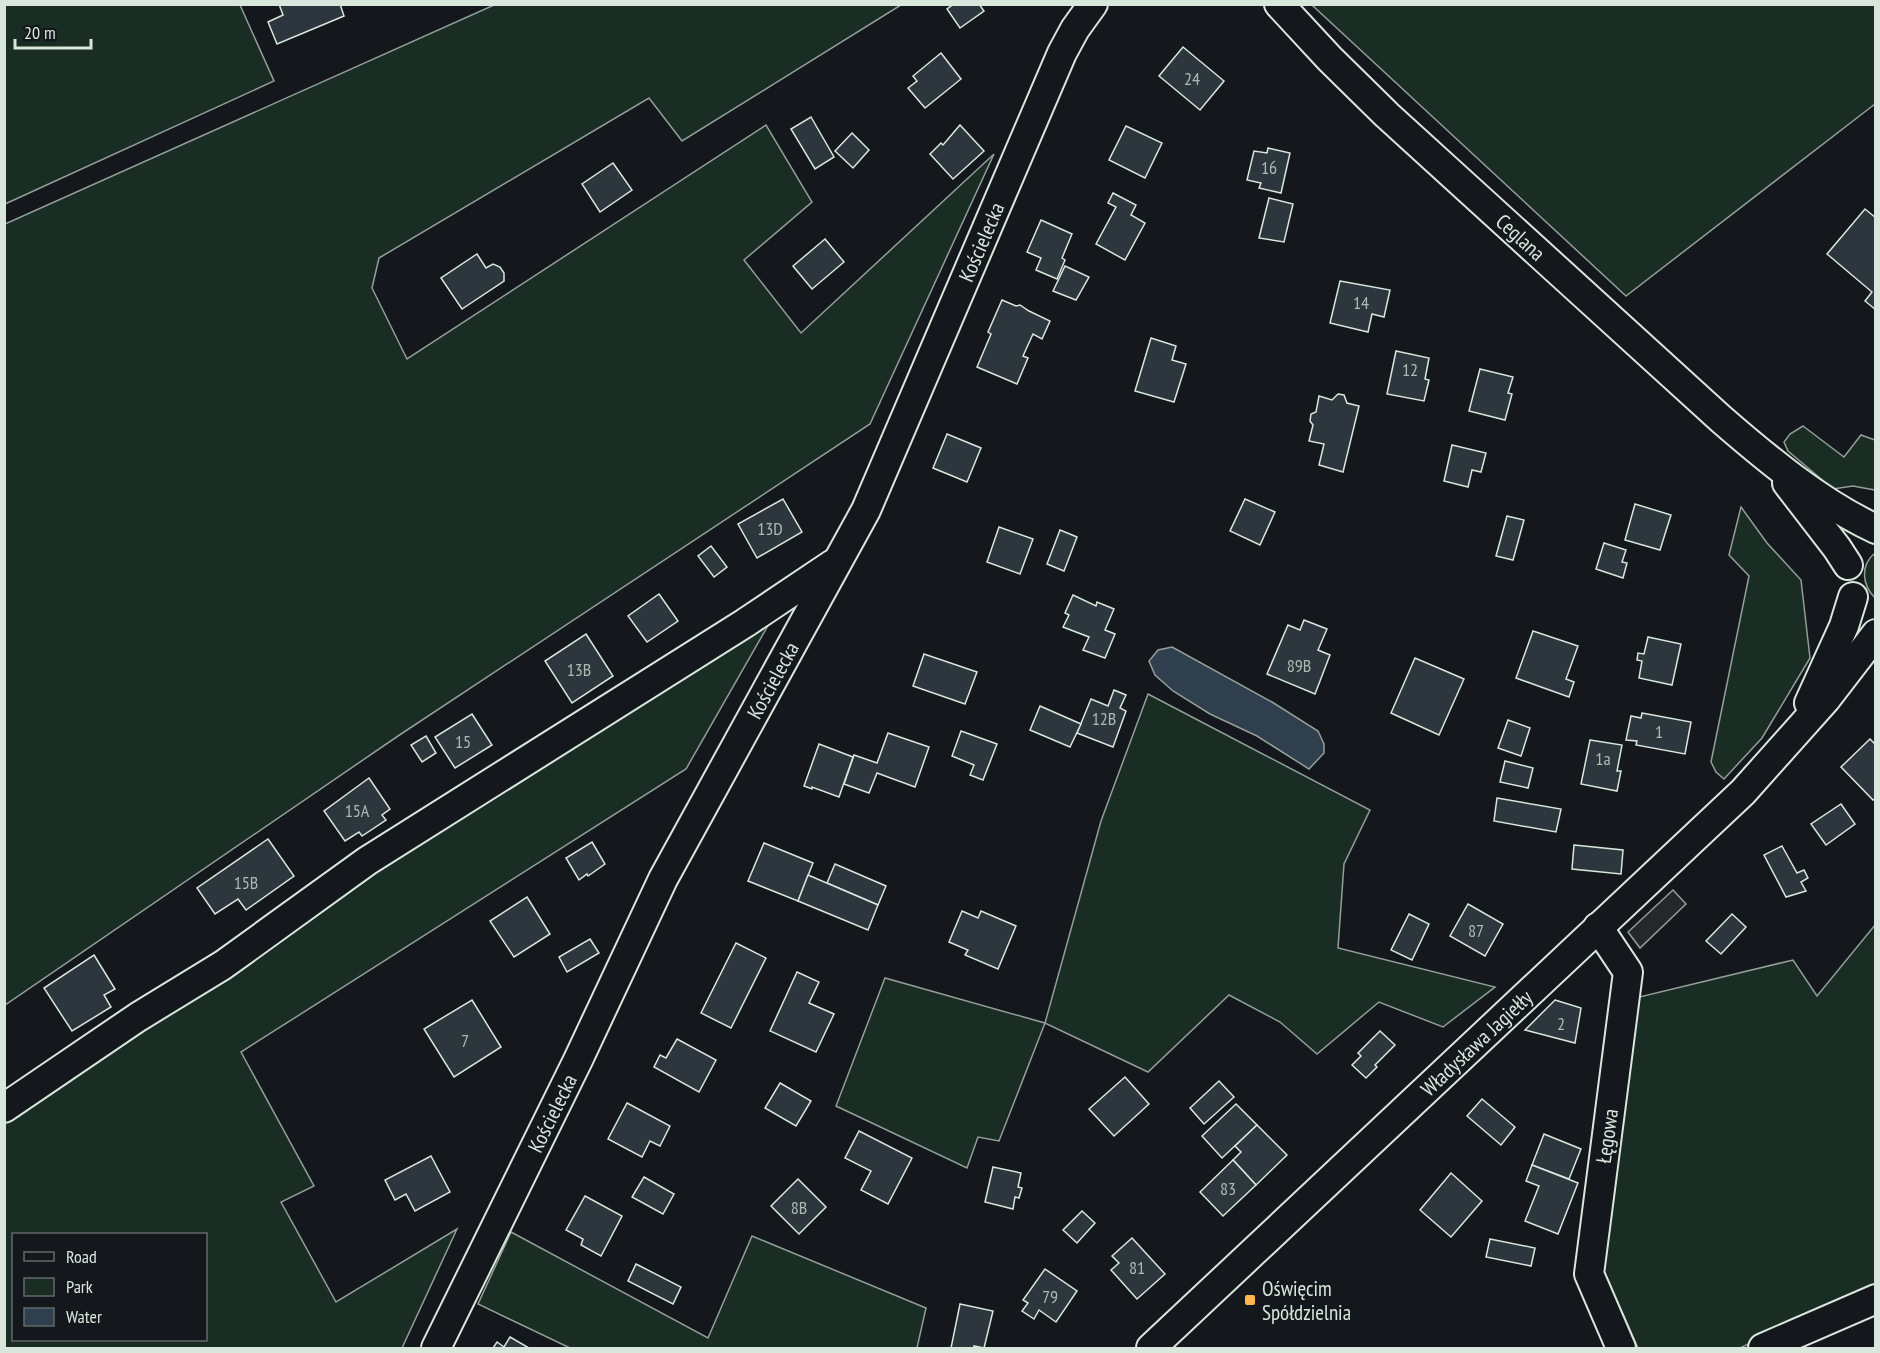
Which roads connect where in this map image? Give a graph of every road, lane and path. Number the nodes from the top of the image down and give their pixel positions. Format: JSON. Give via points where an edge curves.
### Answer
{"nodes":[{"id":1,"x":1093,"y":4,"type":"edge"},
{"id":2,"x":1279,"y":4,"type":"edge"},
{"id":3,"x":1771,"y":462,"type":"junction"},
{"id":4,"x":1875,"y":531,"type":"edge"},
{"id":5,"x":837,"y":562,"type":"junction"},
{"id":6,"x":1848,"y":565,"type":"junction"},
{"id":7,"x":1853,"y":597,"type":"junction"},
{"id":8,"x":1875,"y":616,"type":"edge"},
{"id":9,"x":1875,"y":634,"type":"edge"},
{"id":10,"x":1796,"y":732,"type":"junction"},
{"id":11,"x":1598,"y":927,"type":"junction"},
{"id":12,"x":4,"y":1108,"type":"edge"},
{"id":13,"x":1875,"y":1299,"type":"edge"},
{"id":14,"x":436,"y":1348,"type":"edge"},
{"id":15,"x":1150,"y":1348,"type":"edge"},
{"id":16,"x":1621,"y":1348,"type":"edge"},
{"id":17,"x":1763,"y":1348,"type":"edge"}],
"edges":[{"from":1,"to":5,"type":"street","name":"Kościelecka","via":[[1062,52],[866,510]]},
{"from":2,"to":3,"type":"street","name":"Ceglana","via":[[1380,108]]},
{"from":3,"to":4,"type":"street","name":"Ceglana"},
{"from":3,"to":6,"type":"street","name":"Ceglana"},
{"from":4,"to":6,"type":"street","via":[[1854,550]]},
{"from":5,"to":12,"type":"street","via":[[367,861],[223,965]]},
{"from":5,"to":14,"type":"street","name":"Kościelecka","via":[[663,879]]},
{"from":6,"to":7,"type":"street"},
{"from":7,"to":8,"type":"street"},
{"from":7,"to":10,"type":"street","name":"Władysława Jagiełły"},
{"from":9,"to":10,"type":"street","name":"Władysława Jagiełły"},
{"from":10,"to":11,"type":"street","name":"Władysława Jagiełły","via":[[1743,792]]},
{"from":11,"to":15,"type":"street","name":"Władysława Jagiełły"},
{"from":11,"to":16,"type":"street","name":"Łęgowa","via":[[1628,972],[1588,1274]]},
{"from":13,"to":17,"type":"street"}]}
